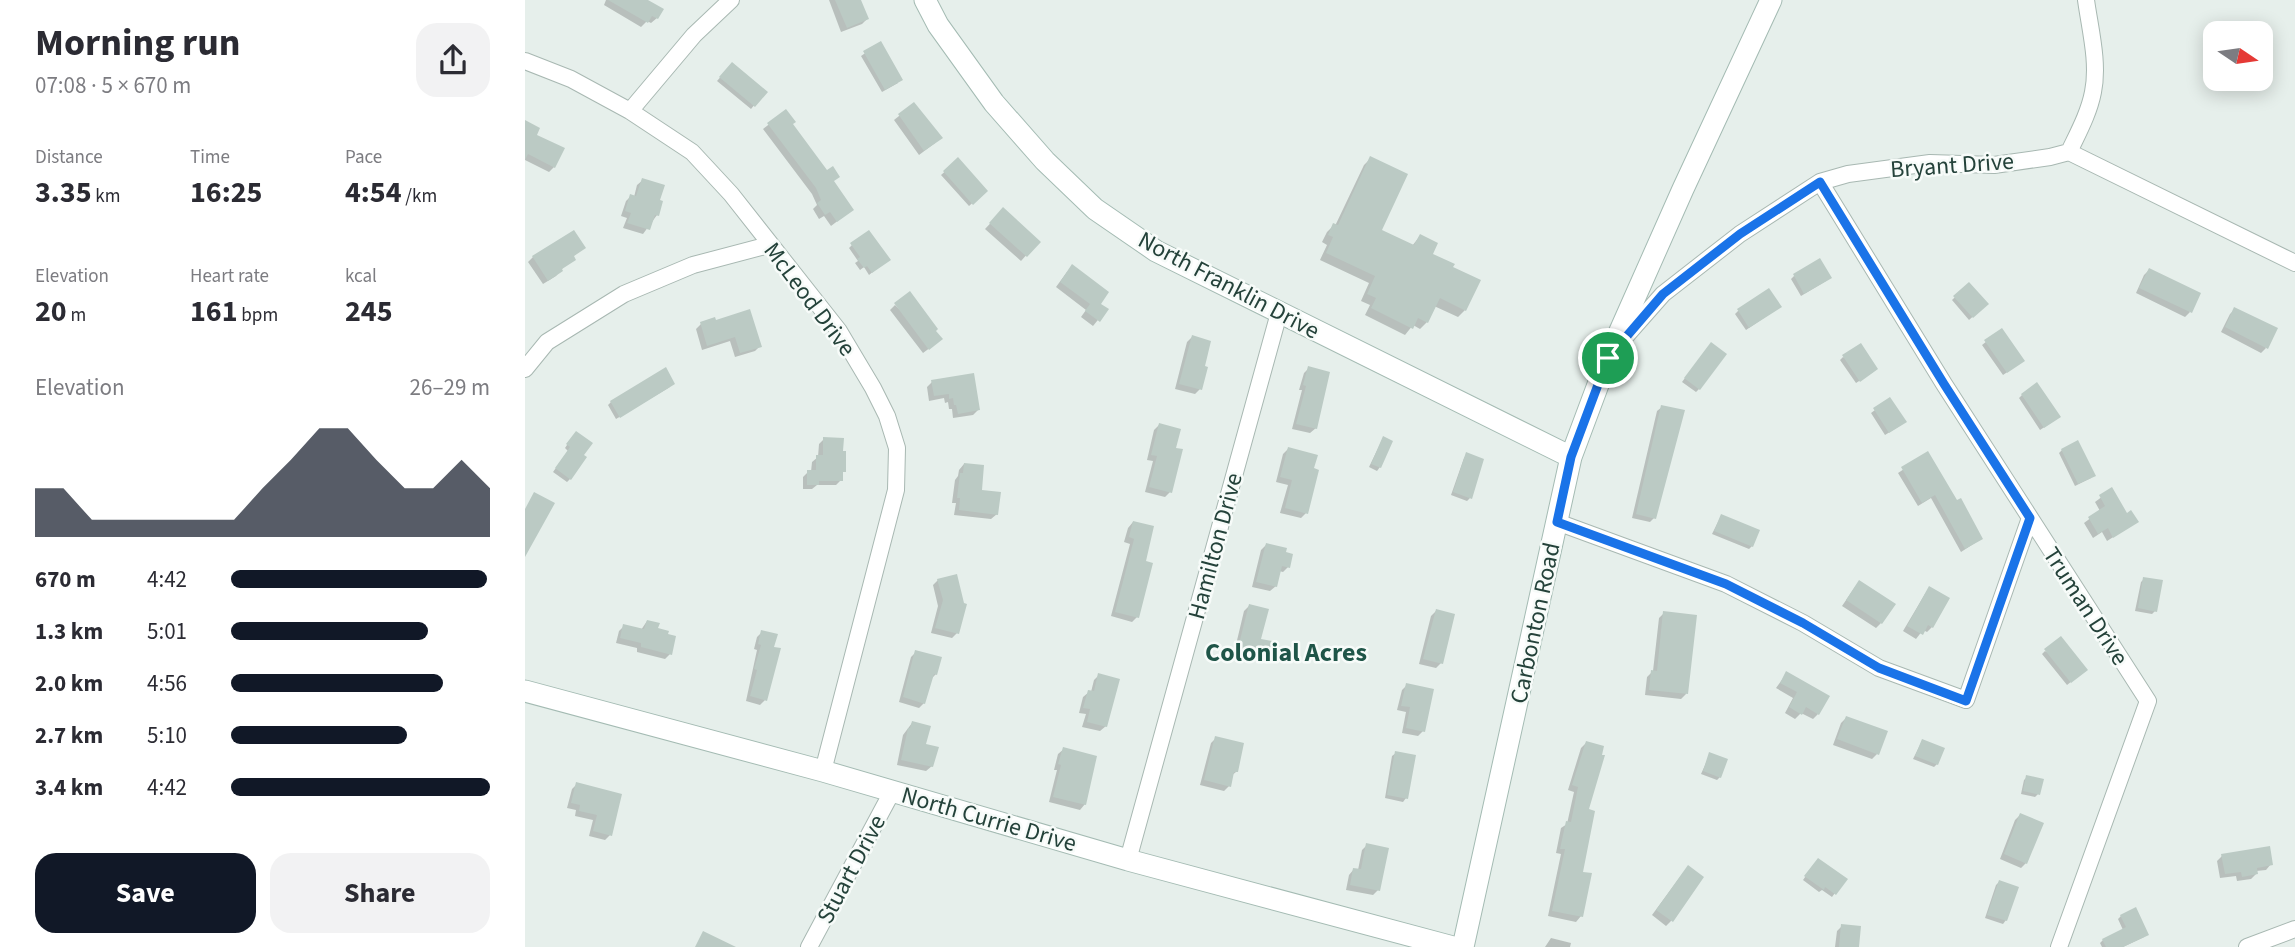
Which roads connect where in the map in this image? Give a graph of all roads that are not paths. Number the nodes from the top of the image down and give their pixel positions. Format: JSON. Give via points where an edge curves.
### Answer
{"nodes":[{"id":1,"x":731,"y":0,"type":"edge"},
{"id":2,"x":925,"y":0,"type":"edge"},
{"id":3,"x":1770,"y":0,"type":"edge"},
{"id":4,"x":2086,"y":0,"type":"edge"},
{"id":5,"x":525,"y":61,"type":"edge"},
{"id":6,"x":630,"y":111,"type":"junction"},
{"id":7,"x":2069,"y":152,"type":"junction"},
{"id":8,"x":1820,"y":182,"type":"junction"},
{"id":9,"x":769,"y":245,"type":"junction"},
{"id":10,"x":2295,"y":263,"type":"edge"},
{"id":11,"x":1279,"y":313,"type":"junction"},
{"id":12,"x":547,"y":342,"type":"junction"},
{"id":13,"x":525,"y":346,"type":"edge"},
{"id":14,"x":1608,"y":358,"type":"junction"},
{"id":15,"x":525,"y":369,"type":"edge"},
{"id":16,"x":1571,"y":457,"type":"junction"},
{"id":17,"x":2030,"y":518,"type":"junction"},
{"id":18,"x":1557,"y":522,"type":"junction"},
{"id":19,"x":525,"y":691,"type":"edge"},
{"id":20,"x":823,"y":771,"type":"junction"},
{"id":21,"x":893,"y":790,"type":"junction"},
{"id":22,"x":1128,"y":859,"type":"junction"},
{"id":23,"x":2295,"y":929,"type":"edge"},
{"id":24,"x":809,"y":947,"type":"edge"},
{"id":25,"x":1453,"y":947,"type":"edge"},
{"id":26,"x":1463,"y":947,"type":"edge"},
{"id":27,"x":2059,"y":947,"type":"edge"},
{"id":28,"x":2247,"y":947,"type":"edge"}],
"edges":[{"from":1,"to":6,"type":"street","via":[[694,35]]},
{"from":2,"to":11,"type":"street","name":"North Franklin Drive","via":[[994,103],[1095,209],[1156,251]]},
{"from":3,"to":14,"type":"street","name":"Carbonton Road"},
{"from":4,"to":7,"type":"street","via":[[2094,90]]},
{"from":5,"to":6,"type":"street","name":"McLeod Drive","via":[[571,79]]},
{"from":6,"to":9,"type":"street","name":"McLeod Drive","via":[[692,152]]},
{"from":7,"to":8,"type":"street","name":"Bryant Drive","via":[[1994,164],[1930,163]]},
{"from":7,"to":10,"type":"street"},
{"from":8,"to":14,"type":"street","name":"Bryant Drive","via":[[1740,234],[1663,294]]},
{"from":8,"to":17,"type":"street","name":"Truman Drive"},
{"from":9,"to":12,"type":"street","via":[[693,265],[624,294]]},
{"from":9,"to":20,"type":"street","name":"McLeod Drive","via":[[839,331],[887,416],[897,448],[896,490]]},
{"from":11,"to":16,"type":"street","name":"North Franklin Drive"},
{"from":11,"to":22,"type":"street","name":"Hamilton Drive"},
{"from":12,"to":13,"type":"street"},
{"from":12,"to":15,"type":"street"},
{"from":14,"to":16,"type":"street","name":"Carbonton Road"},
{"from":16,"to":18,"type":"street","name":"Carbonton Road"},
{"from":17,"to":18,"type":"street","via":[[1966,701],[1879,668],[1726,584]]},
{"from":17,"to":27,"type":"street","name":"Truman Drive","via":[[2148,701]]},
{"from":18,"to":26,"type":"street","name":"Carbonton Road"},
{"from":19,"to":20,"type":"street","name":"North Currie Drive"},
{"from":20,"to":21,"type":"street","name":"North Currie Drive"},
{"from":21,"to":22,"type":"street","name":"North Currie Drive"},
{"from":21,"to":24,"type":"street","name":"Stuart Drive"},
{"from":22,"to":25,"type":"street","name":"North Currie Drive"},
{"from":23,"to":28,"type":"street"}]}
